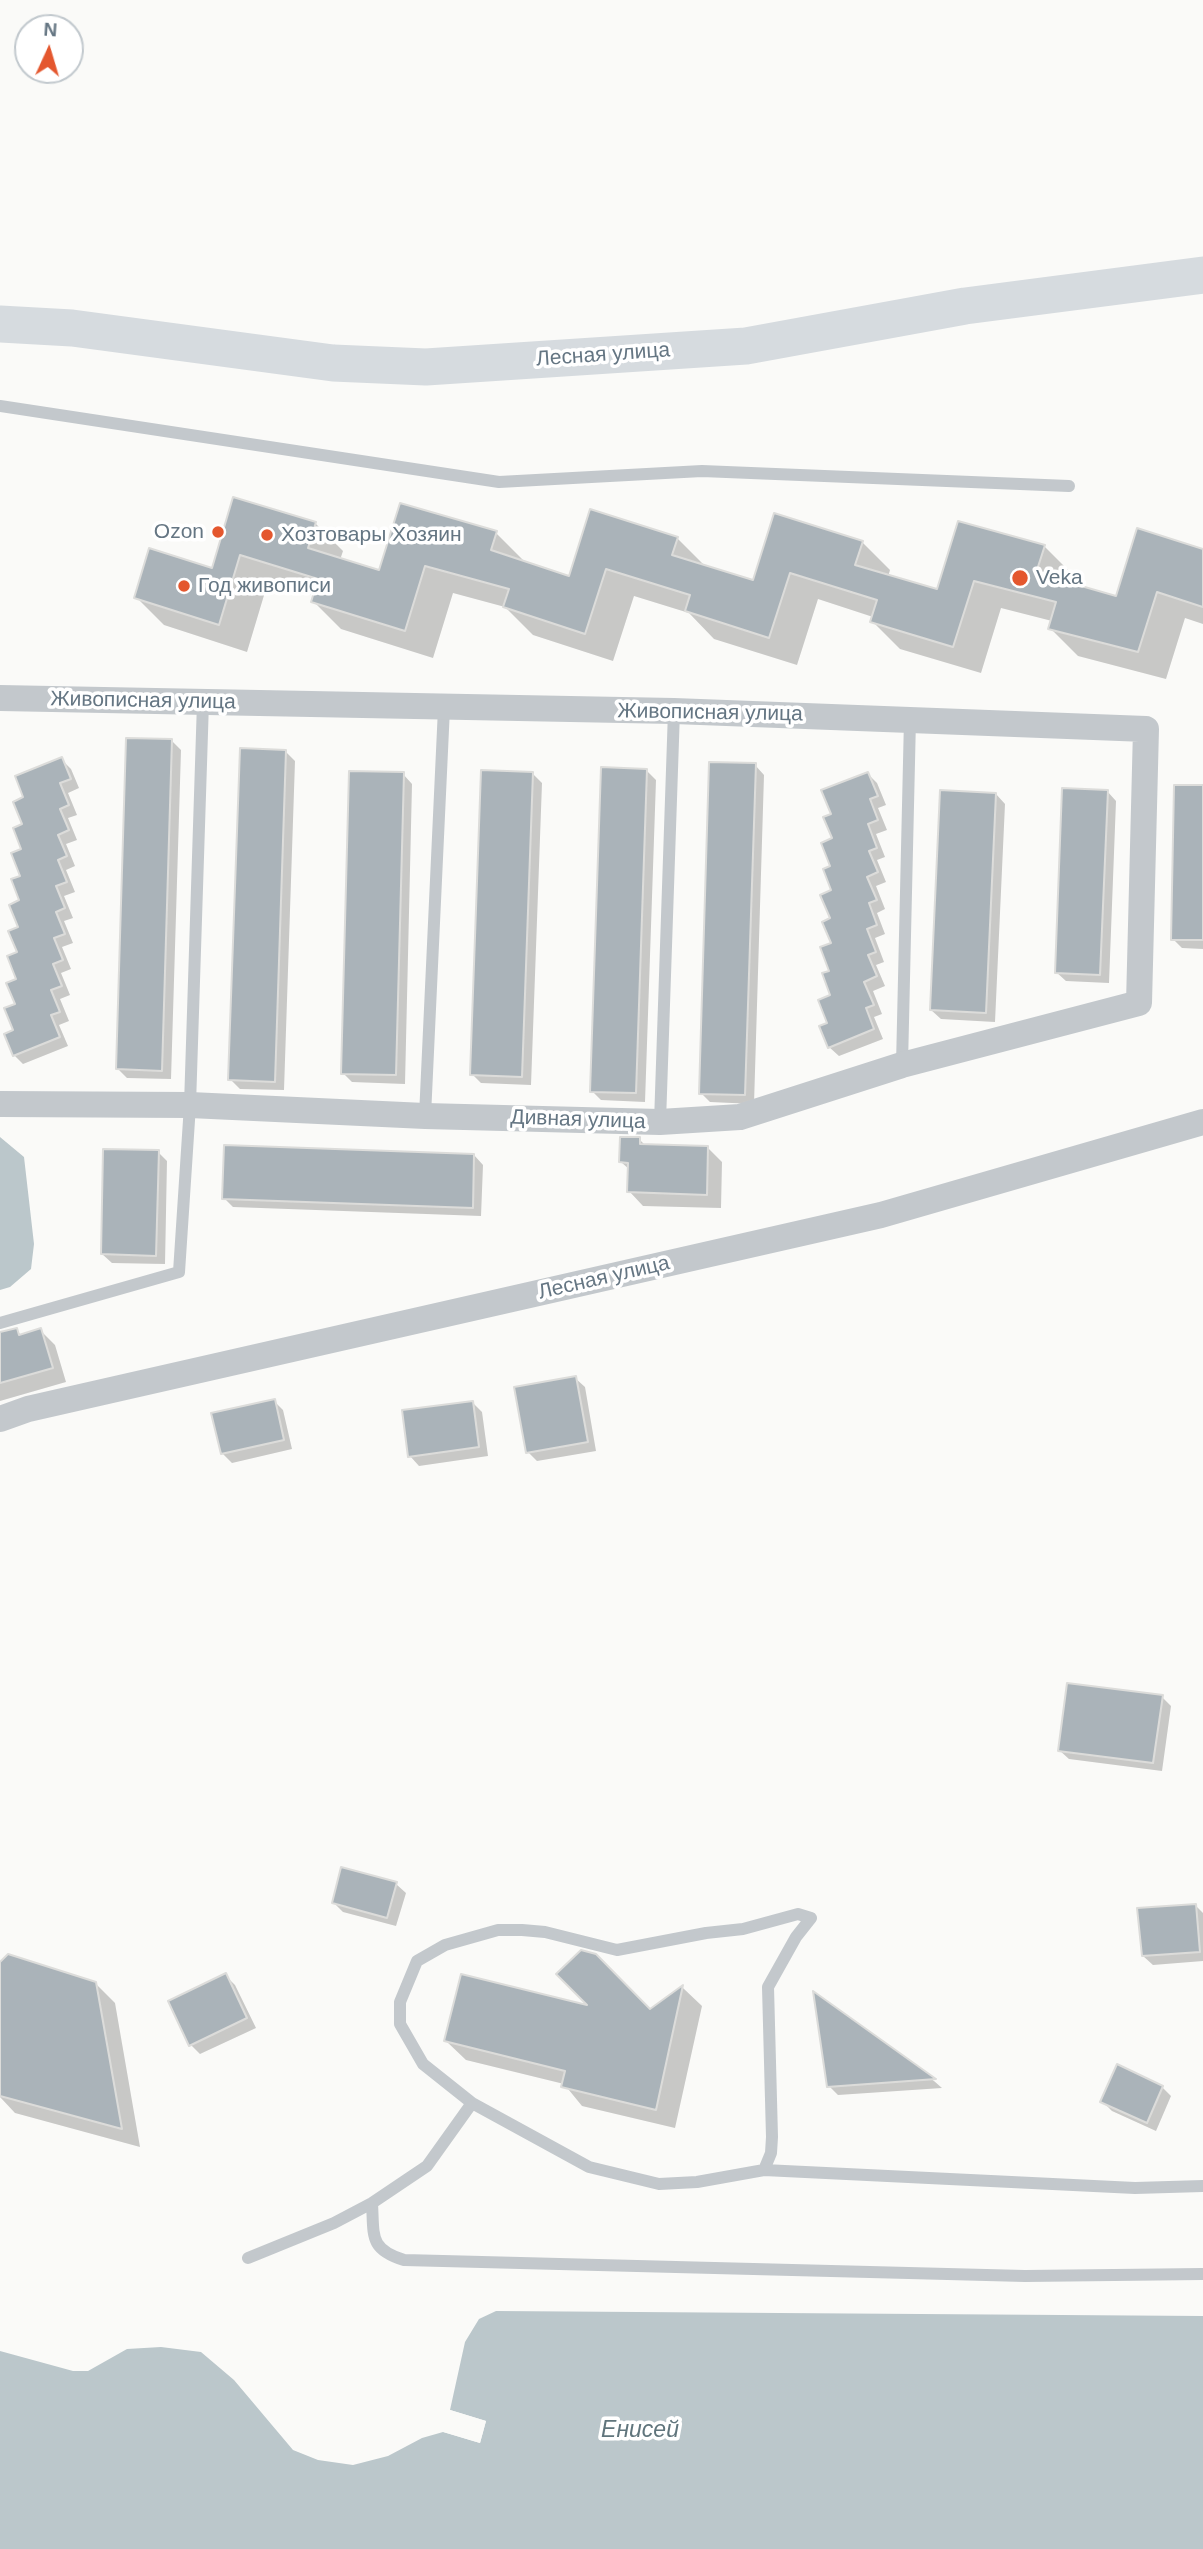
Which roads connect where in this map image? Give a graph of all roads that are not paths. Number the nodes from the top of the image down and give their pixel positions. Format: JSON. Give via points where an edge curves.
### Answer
{"nodes":[{"id":1,"x":1203,"y":275,"type":"edge"},
{"id":2,"x":0,"y":324,"type":"edge"},
{"id":3,"x":0,"y":406,"type":"edge"},
{"id":4,"x":1069,"y":486,"type":"dead end"},
{"id":5,"x":0,"y":698,"type":"edge"},
{"id":6,"x":203,"y":702,"type":"junction"},
{"id":7,"x":444,"y":708,"type":"junction"},
{"id":8,"x":674,"y":711,"type":"junction"},
{"id":9,"x":910,"y":718,"type":"junction"},
{"id":10,"x":1139,"y":1003,"type":"joint"},
{"id":11,"x":902,"y":1065,"type":"junction"},
{"id":12,"x":0,"y":1104,"type":"edge"},
{"id":13,"x":190,"y":1105,"type":"junction"},
{"id":14,"x":425,"y":1115,"type":"junction"},
{"id":15,"x":660,"y":1122,"type":"junction"},
{"id":16,"x":1203,"y":1122,"type":"edge"},
{"id":17,"x":0,"y":1323,"type":"edge"},
{"id":18,"x":0,"y":1419,"type":"edge"},
{"id":19,"x":472,"y":2103,"type":"junction"},
{"id":20,"x":764,"y":2170,"type":"junction"},
{"id":21,"x":1203,"y":2186,"type":"edge"},
{"id":22,"x":372,"y":2203,"type":"junction"},
{"id":23,"x":248,"y":2258,"type":"dead end"},
{"id":24,"x":1203,"y":2274,"type":"edge"}],
"edges":[{"from":1,"to":2,"type":"main road","name":"Лесная улица","via":[[965,306],[746,346],[426,367],[333,363],[72,328]]},
{"from":3,"to":4,"type":"lane","via":[[499,482],[702,471]]},
{"from":5,"to":6,"type":"street","name":"Живописная улица"},
{"from":6,"to":7,"type":"street","name":"Живописная улица"},
{"from":6,"to":13,"type":"lane"},
{"from":7,"to":8,"type":"street","name":"Живописная улица"},
{"from":7,"to":14,"type":"lane"},
{"from":8,"to":9,"type":"street","name":"Живописная улица"},
{"from":8,"to":15,"type":"lane"},
{"from":9,"to":10,"type":"street","name":"Живописная улица","via":[[1146,729]]},
{"from":9,"to":11,"type":"lane"},
{"from":10,"to":11,"type":"street","name":"Дивная улица"},
{"from":11,"to":15,"type":"street","name":"Дивная улица","via":[[740,1117]]},
{"from":12,"to":13,"type":"street","name":"Дивная улица"},
{"from":13,"to":14,"type":"street","name":"Дивная улица"},
{"from":13,"to":17,"type":"lane","via":[[179,1272]]},
{"from":14,"to":15,"type":"street","name":"Дивная улица"},
{"from":16,"to":18,"type":"street","name":"Лесная улица","via":[[881,1215]]},
{"from":19,"to":20,"type":"lane","via":[[589,2167],[659,2184]]},
{"from":19,"to":20,"type":"lane","via":[[423,2064],[400,2024],[400,2002],[417,1961],[455,1941],[498,1930],[545,1931],[617,1950],[743,1929],[798,1914],[811,1918],[768,1987],[772,2137]]},
{"from":19,"to":22,"type":"lane","via":[[427,2166]]},
{"from":20,"to":21,"type":"lane","via":[[1135,2188]]},
{"from":22,"to":23,"type":"lane"},
{"from":22,"to":24,"type":"lane","via":[[374,2240],[384,2254],[404,2260],[1025,2276]]}]}
